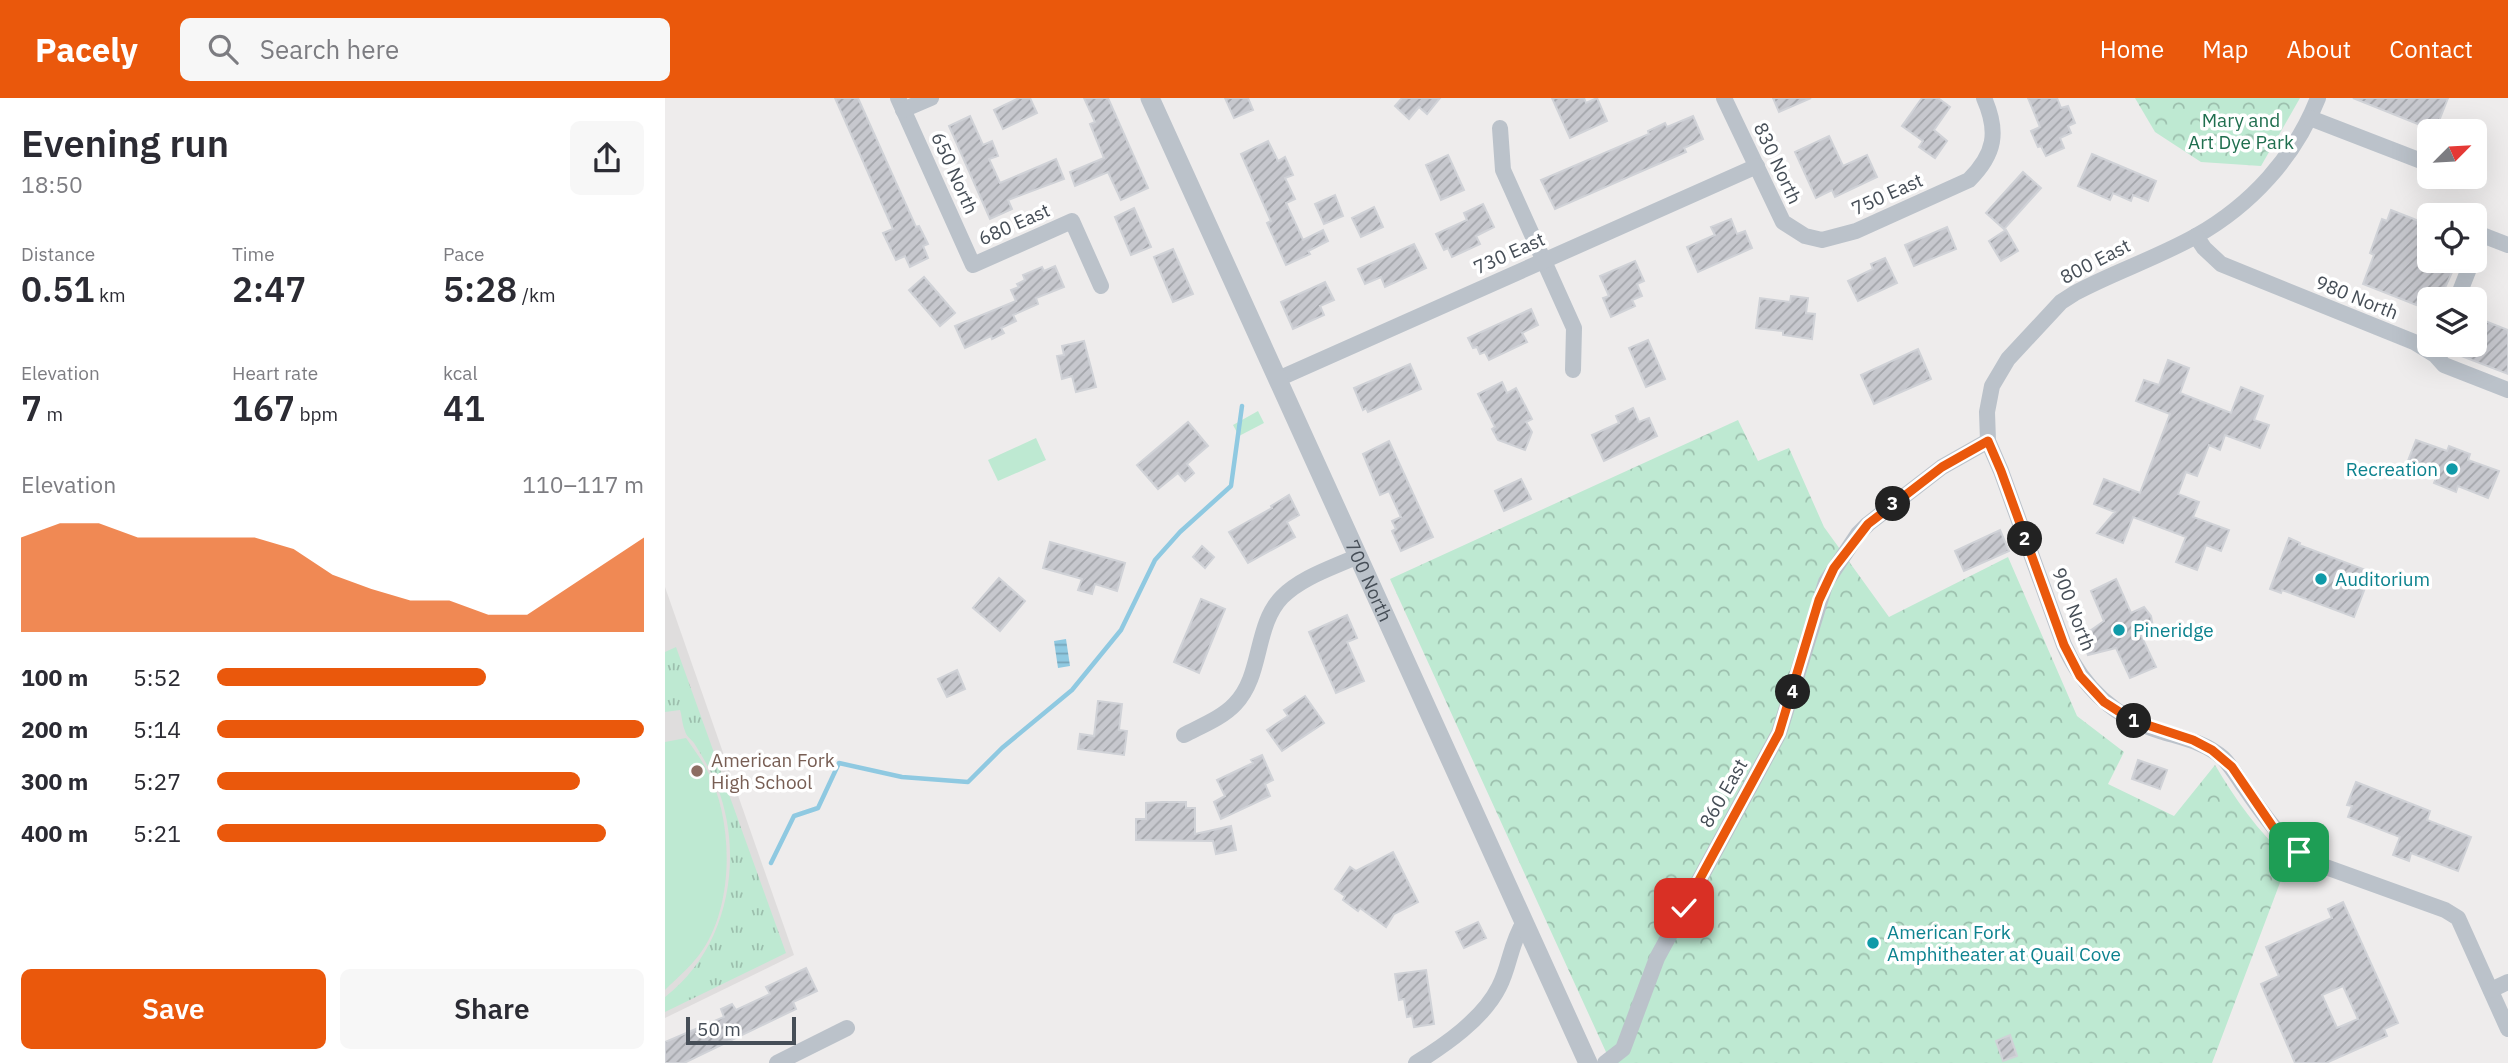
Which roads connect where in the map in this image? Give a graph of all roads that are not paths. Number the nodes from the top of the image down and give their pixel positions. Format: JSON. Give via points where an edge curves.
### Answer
{"nodes":[{"id":1,"x":931,"y":98,"type":"edge"},
{"id":2,"x":1150,"y":98,"type":"edge"},
{"id":3,"x":1724,"y":98,"type":"edge"},
{"id":4,"x":1984,"y":98,"type":"edge"},
{"id":5,"x":2318,"y":98,"type":"edge"},
{"id":6,"x":900,"y":104,"type":"edge"},
{"id":7,"x":2310,"y":118,"type":"junction"},
{"id":8,"x":1500,"y":128,"type":"dead end"},
{"id":9,"x":2417,"y":159,"type":"edge"},
{"id":10,"x":1756,"y":166,"type":"junction"},
{"id":11,"x":1805,"y":236,"type":"joint"},
{"id":12,"x":2196,"y":236,"type":"junction"},
{"id":13,"x":2487,"y":237,"type":"edge"},
{"id":14,"x":2508,"y":245,"type":"edge"},
{"id":15,"x":1544,"y":261,"type":"junction"},
{"id":16,"x":973,"y":265,"type":"joint"},
{"id":17,"x":1101,"y":286,"type":"dead end"},
{"id":18,"x":2417,"y":343,"type":"edge"},
{"id":19,"x":2440,"y":357,"type":"edge"},
{"id":20,"x":1573,"y":370,"type":"dead end"},
{"id":21,"x":1278,"y":379,"type":"junction"},
{"id":22,"x":2508,"y":390,"type":"edge"},
{"id":23,"x":1988,"y":441,"type":"junction"},
{"id":24,"x":1358,"y":556,"type":"junction"},
{"id":25,"x":1184,"y":735,"type":"dead end"},
{"id":26,"x":1524,"y":922,"type":"junction"},
{"id":27,"x":2508,"y":982,"type":"edge"},
{"id":28,"x":2491,"y":990,"type":"junction"},
{"id":29,"x":847,"y":1028,"type":"dead end"},
{"id":30,"x":2508,"y":1029,"type":"edge"},
{"id":31,"x":777,"y":1063,"type":"edge"},
{"id":32,"x":1416,"y":1063,"type":"edge"},
{"id":33,"x":1588,"y":1063,"type":"edge"},
{"id":34,"x":1605,"y":1063,"type":"edge"}],
"edges":[{"from":1,"to":6,"type":"street"},
{"from":2,"to":21,"type":"street","name":"700 North"},
{"from":3,"to":10,"type":"street","name":"830 North"},
{"from":4,"to":11,"type":"street","name":"750 East","via":[[1993,122],[1991,149],[1969,180],[1856,231],[1822,240]]},
{"from":5,"to":7,"type":"street","name":"800 East"},
{"from":6,"to":16,"type":"street","name":"650 North"},
{"from":7,"to":9,"type":"street"},
{"from":7,"to":12,"type":"street","name":"800 East","via":[[2259,188]]},
{"from":8,"to":15,"type":"street","via":[[1503,170]]},
{"from":10,"to":11,"type":"street","name":"830 North","via":[[1783,222]]},
{"from":10,"to":15,"type":"street","name":"730 East"},
{"from":12,"to":18,"type":"street","name":"980 North","via":[[2221,264]]},
{"from":12,"to":23,"type":"street","name":"800 East","via":[[2061,302],[1998,375],[1987,412]]},
{"from":13,"to":14,"type":"street"},
{"from":15,"to":20,"type":"street","via":[[1574,328]]},
{"from":15,"to":21,"type":"street","name":"730 East"},
{"from":16,"to":17,"type":"street","name":"680 East","via":[[1072,221]]},
{"from":19,"to":22,"type":"street","name":"980 North","via":[[2444,365]]},
{"from":21,"to":24,"type":"street","name":"700 North"},
{"from":23,"to":28,"type":"street","name":"900 North","via":[[2064,645],[2089,687],[2132,720],[2212,750],[2232,767],[2275,830],[2305,857],[2452,913],[2462,923]]},
{"from":23,"to":34,"type":"street","name":"860 East","via":[[1942,467],[1858,534],[1826,582],[1779,733],[1657,958],[1623,1049]]},
{"from":24,"to":25,"type":"street","via":[[1281,598],[1268,621],[1246,688],[1234,705]]},
{"from":24,"to":26,"type":"street","name":"700 North"},
{"from":26,"to":32,"type":"street","via":[[1491,1000],[1456,1036]]},
{"from":26,"to":33,"type":"street","name":"700 North"},
{"from":27,"to":28,"type":"street"},
{"from":28,"to":30,"type":"street","name":"900 North"},
{"from":29,"to":31,"type":"street"}]}
